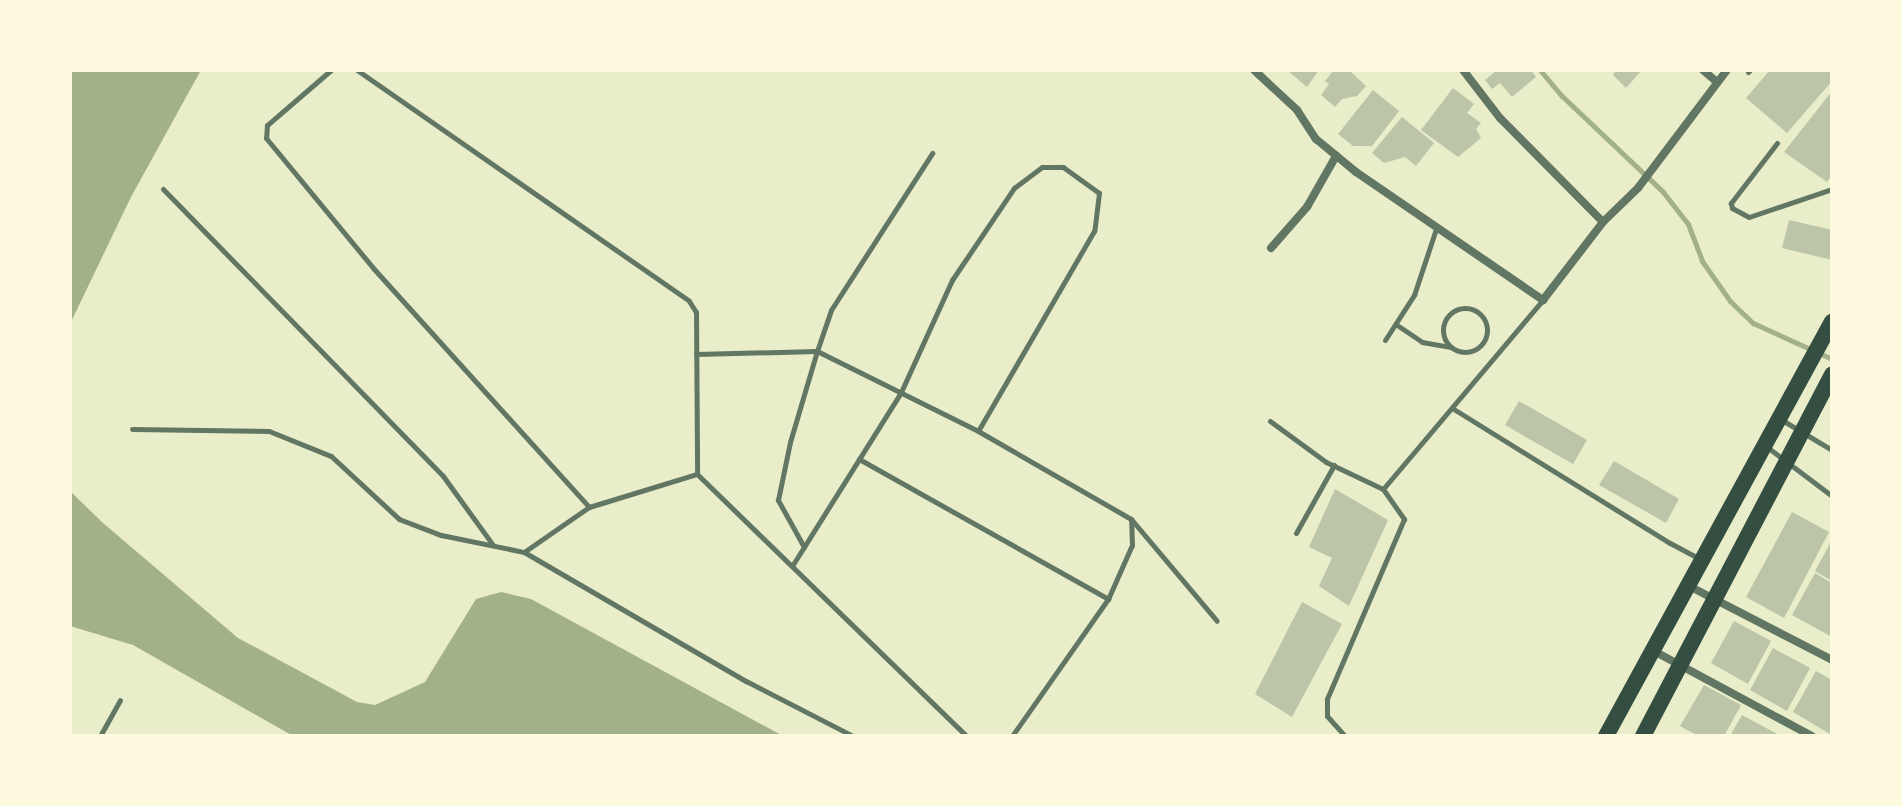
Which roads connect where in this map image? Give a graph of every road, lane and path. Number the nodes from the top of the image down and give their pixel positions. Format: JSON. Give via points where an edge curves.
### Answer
{"nodes":[{"id":1,"x":331,"y":70,"type":"edge"},
{"id":2,"x":357,"y":70,"type":"edge"},
{"id":3,"x":1254,"y":70,"type":"edge"},
{"id":4,"x":1463,"y":70,"type":"edge"},
{"id":5,"x":1703,"y":70,"type":"edge"},
{"id":6,"x":1727,"y":70,"type":"edge"},
{"id":7,"x":1717,"y":82,"type":"junction"},
{"id":8,"x":1777,"y":143,"type":"dead end"},
{"id":9,"x":932,"y":153,"type":"dead end"},
{"id":10,"x":1336,"y":156,"type":"junction"},
{"id":11,"x":163,"y":189,"type":"dead end"},
{"id":12,"x":1832,"y":189,"type":"edge"},
{"id":13,"x":1603,"y":222,"type":"junction"},
{"id":14,"x":1436,"y":229,"type":"junction"},
{"id":15,"x":1271,"y":248,"type":"dead end"},
{"id":16,"x":1543,"y":300,"type":"junction"},
{"id":17,"x":1832,"y":322,"type":"edge"},
{"id":18,"x":1397,"y":325,"type":"junction"},
{"id":19,"x":1385,"y":340,"type":"dead end"},
{"id":20,"x":1451,"y":347,"type":"junction"},
{"id":21,"x":817,"y":351,"type":"junction"},
{"id":22,"x":696,"y":354,"type":"junction"},
{"id":23,"x":1832,"y":375,"type":"edge"},
{"id":24,"x":901,"y":392,"type":"junction"},
{"id":25,"x":1452,"y":408,"type":"junction"},
{"id":26,"x":1778,"y":417,"type":"junction"},
{"id":27,"x":1270,"y":421,"type":"dead end"},
{"id":28,"x":132,"y":429,"type":"dead end"},
{"id":29,"x":978,"y":431,"type":"junction"},
{"id":30,"x":1803,"y":432,"type":"junction"},
{"id":31,"x":1762,"y":445,"type":"junction"},
{"id":32,"x":1832,"y":450,"type":"edge"},
{"id":33,"x":859,"y":459,"type":"junction"},
{"id":34,"x":1788,"y":461,"type":"junction"},
{"id":35,"x":1334,"y":465,"type":"junction"},
{"id":36,"x":697,"y":474,"type":"junction"},
{"id":37,"x":1383,"y":489,"type":"junction"},
{"id":38,"x":1832,"y":496,"type":"edge"},
{"id":39,"x":589,"y":507,"type":"junction"},
{"id":40,"x":1131,"y":519,"type":"junction"},
{"id":41,"x":1296,"y":533,"type":"dead end"},
{"id":42,"x":494,"y":545,"type":"junction"},
{"id":43,"x":804,"y":548,"type":"junction"},
{"id":44,"x":524,"y":552,"type":"junction"},
{"id":45,"x":1700,"y":559,"type":"junction"},
{"id":46,"x":792,"y":566,"type":"junction"},
{"id":47,"x":1686,"y":585,"type":"junction"},
{"id":48,"x":1108,"y":599,"type":"junction"},
{"id":49,"x":1715,"y":599,"type":"junction"},
{"id":50,"x":1217,"y":621,"type":"dead end"},
{"id":51,"x":1652,"y":650,"type":"junction"},
{"id":52,"x":1832,"y":660,"type":"edge"},
{"id":53,"x":1681,"y":664,"type":"junction"},
{"id":54,"x":120,"y":700,"type":"dead end"},
{"id":55,"x":100,"y":736,"type":"edge"},
{"id":56,"x":853,"y":736,"type":"edge"},
{"id":57,"x":966,"y":736,"type":"edge"},
{"id":58,"x":1012,"y":736,"type":"edge"},
{"id":59,"x":1344,"y":736,"type":"edge"},
{"id":60,"x":1606,"y":736,"type":"edge"},
{"id":61,"x":1643,"y":736,"type":"edge"},
{"id":62,"x":1812,"y":736,"type":"edge"}],
"edges":[{"from":1,"to":39,"type":"lane","via":[[267,125],[266,138],[374,269]]},
{"from":2,"to":22,"type":"lane","via":[[680,292],[696,312]]},
{"from":3,"to":10,"type":"street"},
{"from":4,"to":13,"type":"street","via":[[1500,118]]},
{"from":5,"to":7,"type":"street"},
{"from":6,"to":7,"type":"street"},
{"from":7,"to":13,"type":"street","via":[[1638,188]]},
{"from":8,"to":12,"type":"lane","via":[[1732,208],[1747,217]]},
{"from":9,"to":21,"type":"lane","via":[[831,310]]},
{"from":10,"to":14,"type":"street"},
{"from":10,"to":15,"type":"street","via":[[1307,207]]},
{"from":11,"to":42,"type":"lane","via":[[443,476]]},
{"from":13,"to":16,"type":"street"},
{"from":14,"to":16,"type":"street"},
{"from":14,"to":18,"type":"lane","via":[[1414,295]]},
{"from":16,"to":25,"type":"lane"},
{"from":17,"to":26,"type":"main road"},
{"from":18,"to":19,"type":"lane"},
{"from":18,"to":20,"type":"lane","via":[[1422,342]]},
{"from":20,"to":20,"type":"lane","via":[[1443,332],[1448,316],[1462,308],[1479,312],[1487,327],[1483,343],[1468,352]]},
{"from":21,"to":22,"type":"lane"},
{"from":21,"to":24,"type":"lane"},
{"from":21,"to":43,"type":"lane","via":[[778,500]]},
{"from":22,"to":36,"type":"lane"},
{"from":23,"to":30,"type":"main road"},
{"from":24,"to":29,"type":"lane"},
{"from":24,"to":29,"type":"lane","via":[[952,280],[1014,188],[1042,167],[1063,167],[1099,193],[1094,231]]},
{"from":24,"to":33,"type":"lane"},
{"from":25,"to":37,"type":"lane"},
{"from":25,"to":45,"type":"lane"},
{"from":26,"to":30,"type":"lane"},
{"from":26,"to":31,"type":"main road"},
{"from":27,"to":35,"type":"lane"},
{"from":28,"to":42,"type":"lane","via":[[269,431],[331,456],[399,519],[441,535]]},
{"from":29,"to":40,"type":"lane"},
{"from":30,"to":32,"type":"lane"},
{"from":30,"to":34,"type":"main road"},
{"from":31,"to":34,"type":"lane"},
{"from":31,"to":45,"type":"main road"},
{"from":33,"to":43,"type":"lane"},
{"from":33,"to":48,"type":"lane"},
{"from":34,"to":38,"type":"lane"},
{"from":34,"to":49,"type":"main road"},
{"from":35,"to":37,"type":"lane"},
{"from":35,"to":41,"type":"lane"},
{"from":36,"to":39,"type":"lane"},
{"from":36,"to":46,"type":"lane"},
{"from":37,"to":59,"type":"lane","via":[[1404,519],[1327,699],[1327,716]]},
{"from":39,"to":44,"type":"lane"},
{"from":40,"to":48,"type":"lane","via":[[1132,545]]},
{"from":40,"to":50,"type":"lane"},
{"from":42,"to":44,"type":"lane"},
{"from":43,"to":46,"type":"lane"},
{"from":44,"to":56,"type":"lane","via":[[733,674]]},
{"from":45,"to":47,"type":"main road"},
{"from":46,"to":57,"type":"lane"},
{"from":47,"to":49,"type":"street"},
{"from":47,"to":51,"type":"main road"},
{"from":48,"to":58,"type":"lane"},
{"from":49,"to":52,"type":"street"},
{"from":49,"to":53,"type":"main road"},
{"from":51,"to":53,"type":"street"},
{"from":51,"to":60,"type":"main road"},
{"from":53,"to":61,"type":"main road"},
{"from":53,"to":62,"type":"street"},
{"from":54,"to":55,"type":"lane"}]}
